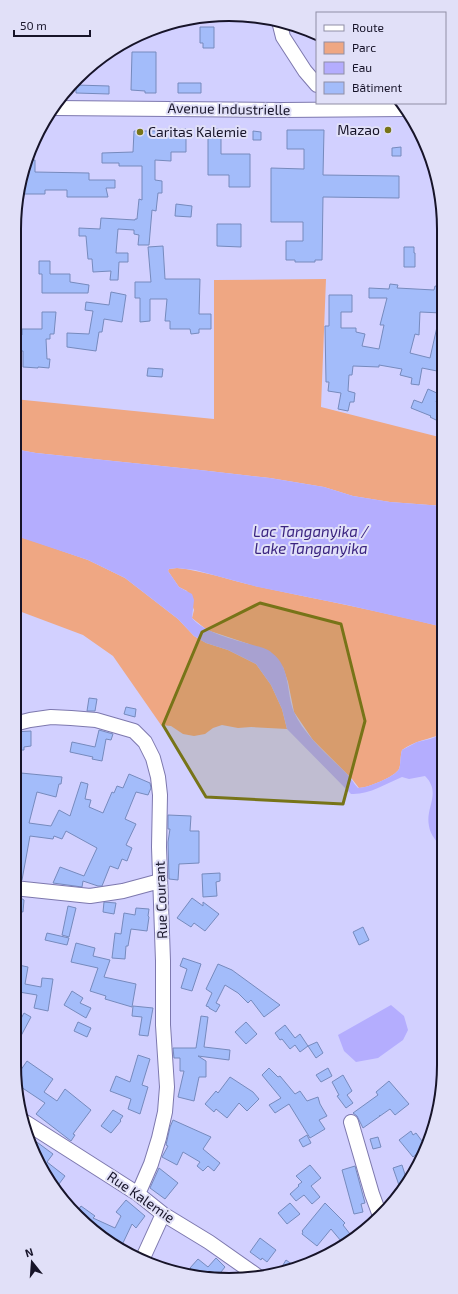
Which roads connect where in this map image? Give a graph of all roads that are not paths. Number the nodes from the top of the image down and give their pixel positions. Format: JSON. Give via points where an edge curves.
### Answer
{"nodes":[{"id":1,"x":281,"y":27,"type":"edge"},
{"id":2,"x":316,"y":84,"type":"edge"},
{"id":3,"x":324,"y":106,"type":"edge"},
{"id":4,"x":60,"y":108,"type":"edge"},
{"id":5,"x":398,"y":108,"type":"edge"},
{"id":6,"x":21,"y":722,"type":"edge"},
{"id":7,"x":160,"y":881,"type":"junction"},
{"id":8,"x":21,"y":889,"type":"edge"},
{"id":9,"x":351,"y":1122,"type":"dead end"},
{"id":10,"x":30,"y":1125,"type":"edge"},
{"id":11,"x":138,"y":1194,"type":"junction"},
{"id":12,"x":378,"y":1210,"type":"edge"},
{"id":13,"x":163,"y":1214,"type":"junction"},
{"id":14,"x":144,"y":1255,"type":"edge"},
{"id":15,"x":251,"y":1272,"type":"edge"}],
"edges":[{"from":1,"to":2,"type":"street","via":[[283,37]]},
{"from":3,"to":4,"type":"street","name":"Avenue Industrielle"},
{"from":3,"to":5,"type":"street","name":"Avenue Industrielle"},
{"from":6,"to":7,"type":"street","name":"Rue Courant","via":[[51,717],[96,720],[134,731],[145,742],[153,758],[160,795]]},
{"from":7,"to":8,"type":"street","via":[[123,891],[90,896]]},
{"from":7,"to":11,"type":"street","name":"Rue Courant","via":[[162,1025],[167,1087],[159,1138]]},
{"from":9,"to":12,"type":"street"},
{"from":10,"to":11,"type":"street","name":"Rue Kalemie"},
{"from":11,"to":13,"type":"street","name":"Rue Kalemie"},
{"from":13,"to":14,"type":"street"},
{"from":13,"to":15,"type":"street","name":"Rue Kalemie"}]}
